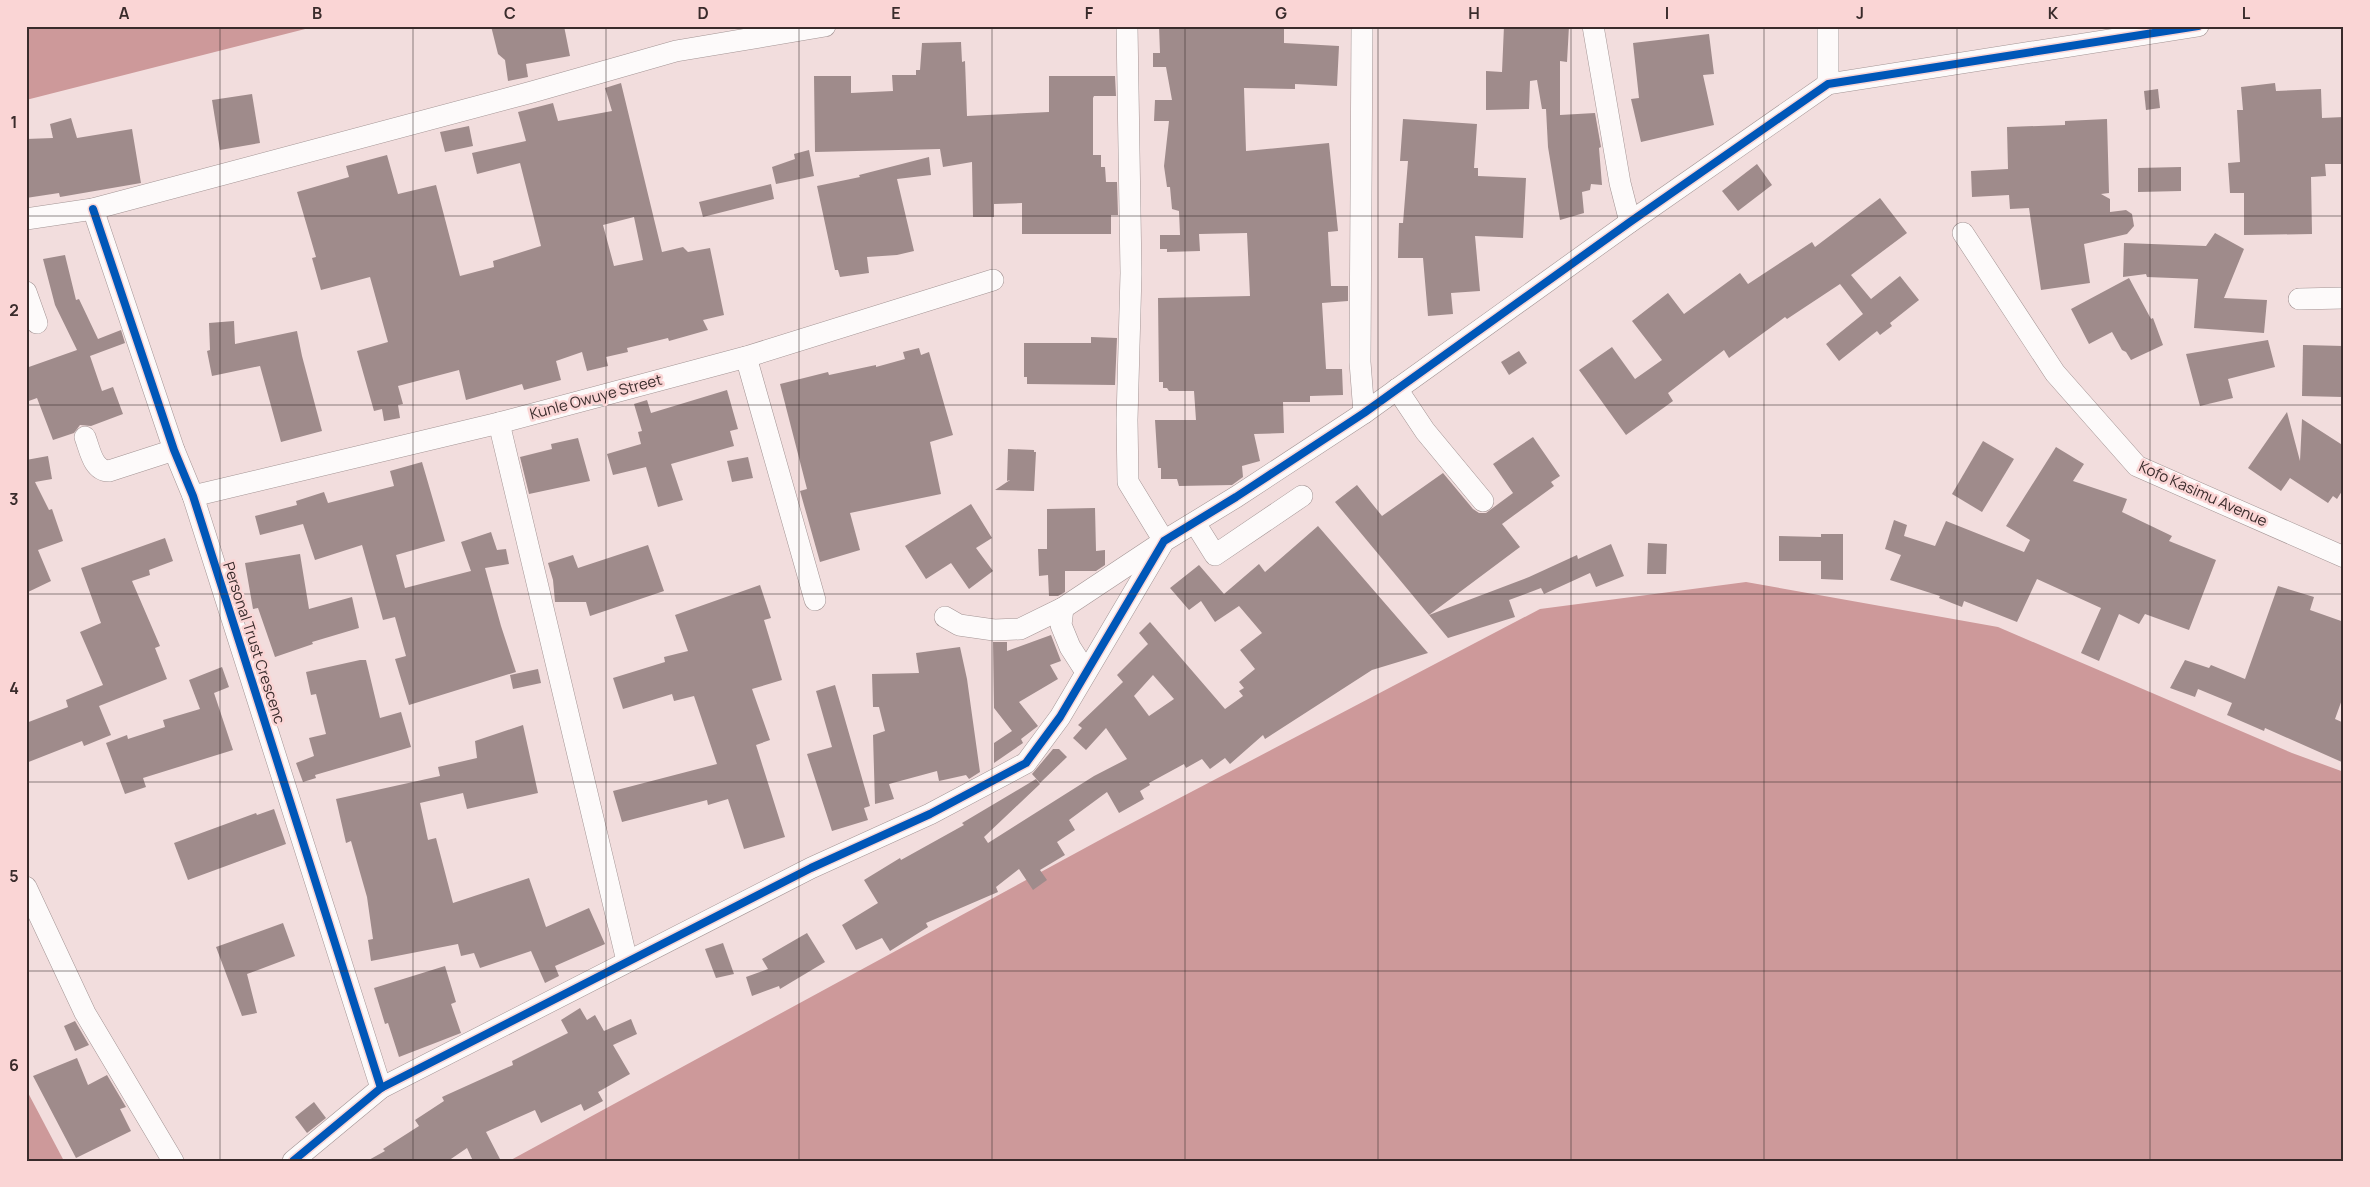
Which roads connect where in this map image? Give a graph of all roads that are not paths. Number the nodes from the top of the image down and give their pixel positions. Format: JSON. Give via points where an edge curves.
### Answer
{"nodes":[{"id":1,"x":825,"y":26,"type":"edge"},
{"id":2,"x":1127,"y":26,"type":"edge"},
{"id":3,"x":1362,"y":26,"type":"edge"},
{"id":4,"x":1593,"y":26,"type":"edge"},
{"id":5,"x":1828,"y":26,"type":"edge"},
{"id":6,"x":2198,"y":26,"type":"edge"},
{"id":7,"x":1828,"y":84,"type":"junction"},
{"id":8,"x":93,"y":209,"type":"junction"},
{"id":9,"x":26,"y":219,"type":"edge"},
{"id":10,"x":1630,"y":222,"type":"junction"},
{"id":11,"x":1963,"y":232,"type":"dead end"},
{"id":12,"x":993,"y":280,"type":"dead end"},
{"id":13,"x":26,"y":292,"type":"edge"},
{"id":14,"x":2344,"y":298,"type":"edge"},
{"id":15,"x":2299,"y":299,"type":"dead end"},
{"id":16,"x":37,"y":323,"type":"dead end"},
{"id":17,"x":746,"y":357,"type":"junction"},
{"id":18,"x":1397,"y":388,"type":"junction"},
{"id":19,"x":1364,"y":413,"type":"junction"},
{"id":20,"x":499,"y":423,"type":"junction"},
{"id":21,"x":85,"y":437,"type":"dead end"},
{"id":22,"x":174,"y":450,"type":"junction"},
{"id":23,"x":194,"y":496,"type":"junction"},
{"id":24,"x":1302,"y":496,"type":"dead end"},
{"id":25,"x":1483,"y":501,"type":"dead end"},
{"id":26,"x":1195,"y":523,"type":"junction"},
{"id":27,"x":1164,"y":541,"type":"junction"},
{"id":28,"x":2344,"y":557,"type":"edge"},
{"id":29,"x":815,"y":600,"type":"dead end"},
{"id":30,"x":1063,"y":608,"type":"junction"},
{"id":31,"x":945,"y":617,"type":"dead end"},
{"id":32,"x":1086,"y":672,"type":"junction"},
{"id":33,"x":26,"y":887,"type":"edge"},
{"id":34,"x":627,"y":961,"type":"junction"},
{"id":35,"x":380,"y":1088,"type":"junction"},
{"id":36,"x":173,"y":1161,"type":"edge"},
{"id":37,"x":293,"y":1161,"type":"edge"}],
"edges":[{"from":1,"to":8,"type":"street","via":[[676,51]]},
{"from":2,"to":27,"type":"street","via":[[1131,273],[1128,482]]},
{"from":3,"to":19,"type":"street","via":[[1360,362]]},
{"from":4,"to":10,"type":"street","via":[[1620,184]]},
{"from":5,"to":7,"type":"street"},
{"from":6,"to":7,"type":"street"},
{"from":7,"to":10,"type":"street"},
{"from":8,"to":9,"type":"street"},
{"from":8,"to":22,"type":"street","name":"Personal Trust Crescenc"},
{"from":10,"to":18,"type":"street"},
{"from":11,"to":28,"type":"street","name":"Kofo Kasimu Avenue","via":[[2055,373],[2137,466]]},
{"from":12,"to":17,"type":"street","name":"Kunle Owuye Street"},
{"from":13,"to":16,"type":"street"},
{"from":14,"to":15,"type":"street"},
{"from":17,"to":20,"type":"street","name":"Kunle Owuye Street"},
{"from":17,"to":29,"type":"street"},
{"from":18,"to":19,"type":"street"},
{"from":18,"to":25,"type":"street","via":[[1425,431]]},
{"from":19,"to":26,"type":"street"},
{"from":20,"to":23,"type":"street","name":"Kunle Owuye Street"},
{"from":20,"to":34,"type":"street"},
{"from":21,"to":22,"type":"street","via":[[96,467],[102,471]]},
{"from":22,"to":23,"type":"street","name":"Personal Trust Crescenc"},
{"from":23,"to":35,"type":"street","name":"Personal Trust Crescenc"},
{"from":24,"to":26,"type":"street","via":[[1215,555]]},
{"from":26,"to":27,"type":"street"},
{"from":27,"to":30,"type":"street"},
{"from":27,"to":32,"type":"street"},
{"from":30,"to":31,"type":"street","via":[[1020,629],[959,626]]},
{"from":30,"to":32,"type":"street","via":[[1060,625]]},
{"from":32,"to":34,"type":"street","via":[[1060,717],[1026,763],[930,814],[811,868]]},
{"from":33,"to":36,"type":"street","via":[[85,1013]]},
{"from":34,"to":35,"type":"street"},
{"from":35,"to":37,"type":"street"}]}
